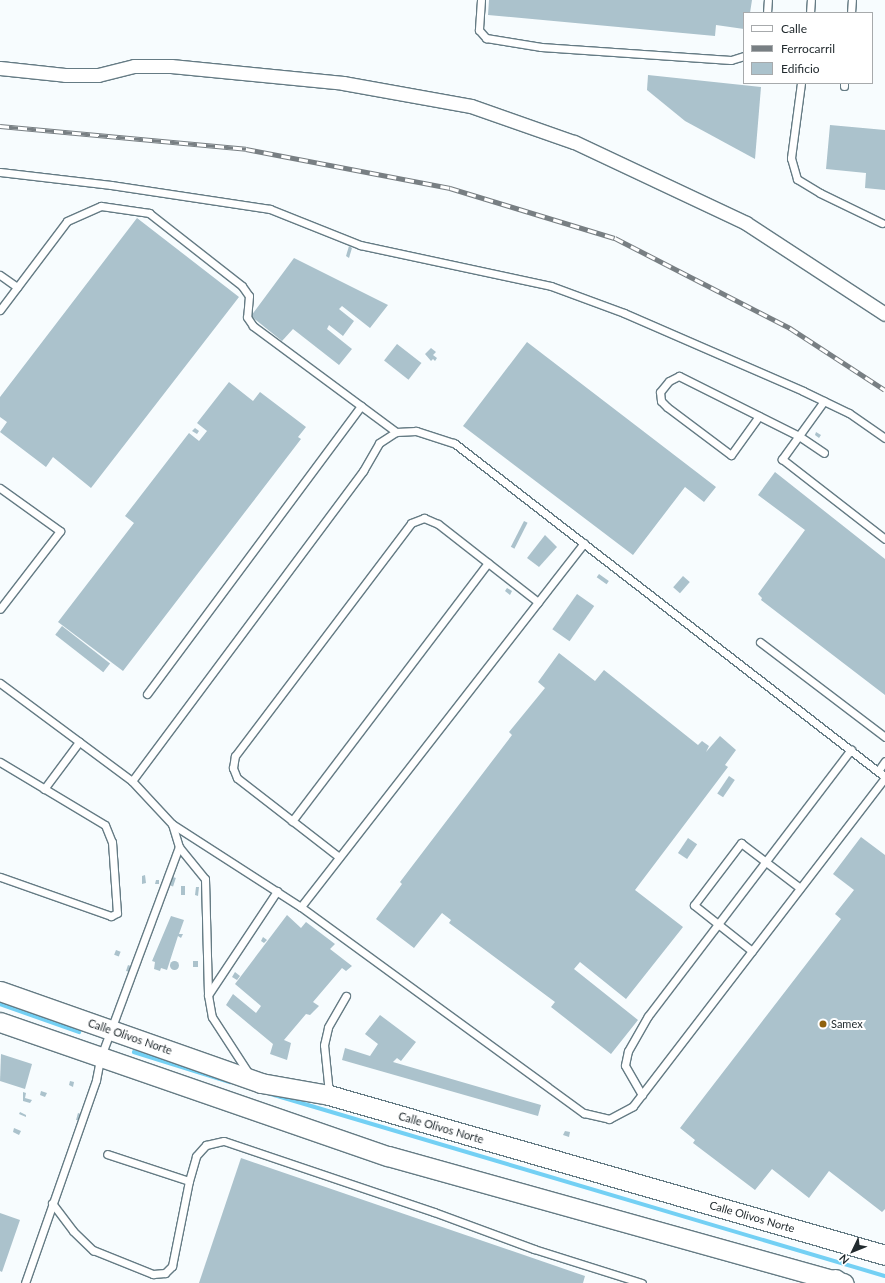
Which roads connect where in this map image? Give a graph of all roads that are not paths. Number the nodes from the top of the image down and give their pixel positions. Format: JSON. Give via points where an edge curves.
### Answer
{"nodes":[{"id":1,"x":482,"y":0,"type":"edge"},
{"id":2,"x":768,"y":0,"type":"edge"},
{"id":3,"x":812,"y":0,"type":"edge"},
{"id":4,"x":852,"y":0,"type":"edge"},
{"id":5,"x":766,"y":12,"type":"edge"},
{"id":6,"x":810,"y":12,"type":"edge"},
{"id":7,"x":851,"y":12,"type":"edge"},
{"id":8,"x":743,"y":56,"type":"edge"},
{"id":9,"x":0,"y":68,"type":"edge"},
{"id":10,"x":800,"y":84,"type":"edge"},
{"id":11,"x":0,"y":172,"type":"edge"},
{"id":12,"x":882,"y":223,"type":"dead end"},
{"id":13,"x":0,"y":275,"type":"edge"},
{"id":14,"x":17,"y":287,"type":"junction"},
{"id":15,"x":0,"y":310,"type":"edge"},
{"id":16,"x":885,"y":314,"type":"edge"},
{"id":17,"x":824,"y":401,"type":"junction"},
{"id":18,"x":361,"y":406,"type":"junction"},
{"id":19,"x":758,"y":416,"type":"junction"},
{"id":20,"x":396,"y":432,"type":"junction"},
{"id":21,"x":799,"y":436,"type":"junction"},
{"id":22,"x":885,"y":438,"type":"edge"},
{"id":23,"x":824,"y":453,"type":"dead end"},
{"id":24,"x":0,"y":488,"type":"edge"},
{"id":25,"x":885,"y":539,"type":"edge"},
{"id":26,"x":584,"y":543,"type":"junction"},
{"id":27,"x":488,"y":562,"type":"junction"},
{"id":28,"x":538,"y":602,"type":"junction"},
{"id":29,"x":0,"y":609,"type":"edge"},
{"id":30,"x":760,"y":642,"type":"dead end"},
{"id":31,"x":0,"y":683,"type":"edge"},
{"id":32,"x":147,"y":694,"type":"dead end"},
{"id":33,"x":885,"y":737,"type":"edge"},
{"id":34,"x":79,"y":742,"type":"junction"},
{"id":35,"x":851,"y":750,"type":"junction"},
{"id":36,"x":885,"y":761,"type":"edge"},
{"id":37,"x":0,"y":762,"type":"edge"},
{"id":38,"x":878,"y":771,"type":"junction"},
{"id":39,"x":885,"y":777,"type":"edge"},
{"id":40,"x":132,"y":781,"type":"junction"},
{"id":41,"x":44,"y":788,"type":"junction"},
{"id":42,"x":292,"y":821,"type":"junction"},
{"id":43,"x":172,"y":824,"type":"junction"},
{"id":44,"x":179,"y":847,"type":"junction"},
{"id":45,"x":339,"y":857,"type":"junction"},
{"id":46,"x":766,"y":862,"type":"junction"},
{"id":47,"x":0,"y":877,"type":"edge"},
{"id":48,"x":800,"y":888,"type":"junction"},
{"id":49,"x":277,"y":892,"type":"junction"},
{"id":50,"x":301,"y":907,"type":"junction"},
{"id":51,"x":718,"y":925,"type":"junction"},
{"id":52,"x":752,"y":951,"type":"junction"},
{"id":53,"x":0,"y":990,"type":"edge"},
{"id":54,"x":208,"y":995,"type":"junction"},
{"id":55,"x":346,"y":996,"type":"dead end"},
{"id":56,"x":0,"y":1022,"type":"edge"},
{"id":57,"x":111,"y":1030,"type":"junction"},
{"id":58,"x":100,"y":1059,"type":"junction"},
{"id":59,"x":252,"y":1079,"type":"junction"},
{"id":60,"x":642,"y":1095,"type":"junction"},
{"id":61,"x":329,"y":1096,"type":"junction"},
{"id":62,"x":107,"y":1154,"type":"dead end"},
{"id":63,"x":189,"y":1181,"type":"junction"},
{"id":64,"x":52,"y":1203,"type":"junction"},
{"id":65,"x":885,"y":1255,"type":"edge"},
{"id":66,"x":839,"y":1282,"type":"edge"},
{"id":67,"x":25,"y":1283,"type":"edge"},
{"id":68,"x":642,"y":1283,"type":"edge"}],
"edges":[{"from":1,"to":8,"type":"lane","via":[[479,30],[486,38],[541,47],[723,60]]},
{"from":2,"to":5,"type":"lane"},
{"from":3,"to":6,"type":"lane"},
{"from":4,"to":7,"type":"lane"},
{"from":9,"to":16,"type":"street","via":[[65,75],[98,75],[134,66],[171,66],[343,83],[471,106],[574,142],[746,223]]},
{"from":10,"to":12,"type":"lane","via":[[791,158],[797,179]]},
{"from":11,"to":17,"type":"lane","via":[[110,185],[270,209],[360,245],[551,286],[660,328]]},
{"from":13,"to":14,"type":"lane"},
{"from":14,"to":15,"type":"lane"},
{"from":14,"to":18,"type":"lane","via":[[67,221],[101,206],[149,213],[242,286],[249,296],[247,317],[253,326]]},
{"from":17,"to":21,"type":"lane"},
{"from":17,"to":22,"type":"lane","via":[[849,413]]},
{"from":18,"to":20,"type":"lane"},
{"from":18,"to":32,"type":"lane"},
{"from":19,"to":19,"type":"lane","via":[[679,376],[669,381],[660,392],[661,401],[667,408],[731,455]]},
{"from":19,"to":21,"type":"lane"},
{"from":20,"to":26,"type":"lane","via":[[416,431],[454,443]]},
{"from":20,"to":40,"type":"lane","via":[[380,443],[363,471]]},
{"from":21,"to":23,"type":"lane"},
{"from":21,"to":25,"type":"lane","via":[[782,459]]},
{"from":24,"to":29,"type":"lane","via":[[60,531]]},
{"from":26,"to":28,"type":"lane"},
{"from":26,"to":35,"type":"lane"},
{"from":27,"to":28,"type":"lane"},
{"from":27,"to":42,"type":"lane"},
{"from":27,"to":42,"type":"lane","via":[[438,524],[424,518],[411,522],[235,756],[233,768],[237,778]]},
{"from":28,"to":45,"type":"lane"},
{"from":30,"to":33,"type":"lane"},
{"from":31,"to":34,"type":"lane"},
{"from":34,"to":40,"type":"lane"},
{"from":34,"to":41,"type":"lane"},
{"from":35,"to":38,"type":"lane"},
{"from":35,"to":46,"type":"lane"},
{"from":36,"to":38,"type":"lane"},
{"from":37,"to":41,"type":"lane"},
{"from":38,"to":39,"type":"lane"},
{"from":39,"to":48,"type":"lane"},
{"from":40,"to":43,"type":"lane"},
{"from":41,"to":47,"type":"lane","via":[[105,826],[112,842],[117,913],[111,916]]},
{"from":42,"to":45,"type":"lane"},
{"from":43,"to":44,"type":"lane"},
{"from":43,"to":49,"type":"lane"},
{"from":44,"to":54,"type":"lane","via":[[205,879]]},
{"from":44,"to":57,"type":"lane"},
{"from":45,"to":50,"type":"lane"},
{"from":46,"to":48,"type":"lane"},
{"from":46,"to":51,"type":"lane"},
{"from":46,"to":51,"type":"lane","via":[[741,843],[717,874],[694,905]]},
{"from":48,"to":52,"type":"lane"},
{"from":49,"to":50,"type":"lane"},
{"from":49,"to":54,"type":"lane"},
{"from":50,"to":60,"type":"lane","via":[[584,1113],[609,1119],[633,1106]]},
{"from":51,"to":52,"type":"lane"},
{"from":51,"to":60,"type":"lane","via":[[648,1016],[628,1051],[625,1065]]},
{"from":52,"to":60,"type":"lane"},
{"from":53,"to":57,"type":"main road","name":"Calle Olivos Norte"},
{"from":54,"to":59,"type":"lane","via":[[212,1017]]},
{"from":55,"to":61,"type":"lane","via":[[328,1027],[324,1045]]},
{"from":56,"to":58,"type":"main road"},
{"from":57,"to":58,"type":"lane"},
{"from":57,"to":59,"type":"main road","name":"Calle Olivos Norte"},
{"from":58,"to":64,"type":"lane","via":[[96,1080]]},
{"from":58,"to":66,"type":"main road","via":[[388,1156]]},
{"from":59,"to":61,"type":"main road","name":"Calle Olivos Norte","via":[[278,1087]]},
{"from":61,"to":65,"type":"main road","name":"Calle Olivos Norte"},
{"from":62,"to":63,"type":"lane"},
{"from":63,"to":64,"type":"lane","via":[[172,1266],[165,1273],[153,1274],[93,1250],[73,1232]]},
{"from":63,"to":68,"type":"lane","via":[[196,1156],[201,1150],[206,1145],[224,1141],[434,1212],[534,1249]]},
{"from":64,"to":67,"type":"lane"}]}
